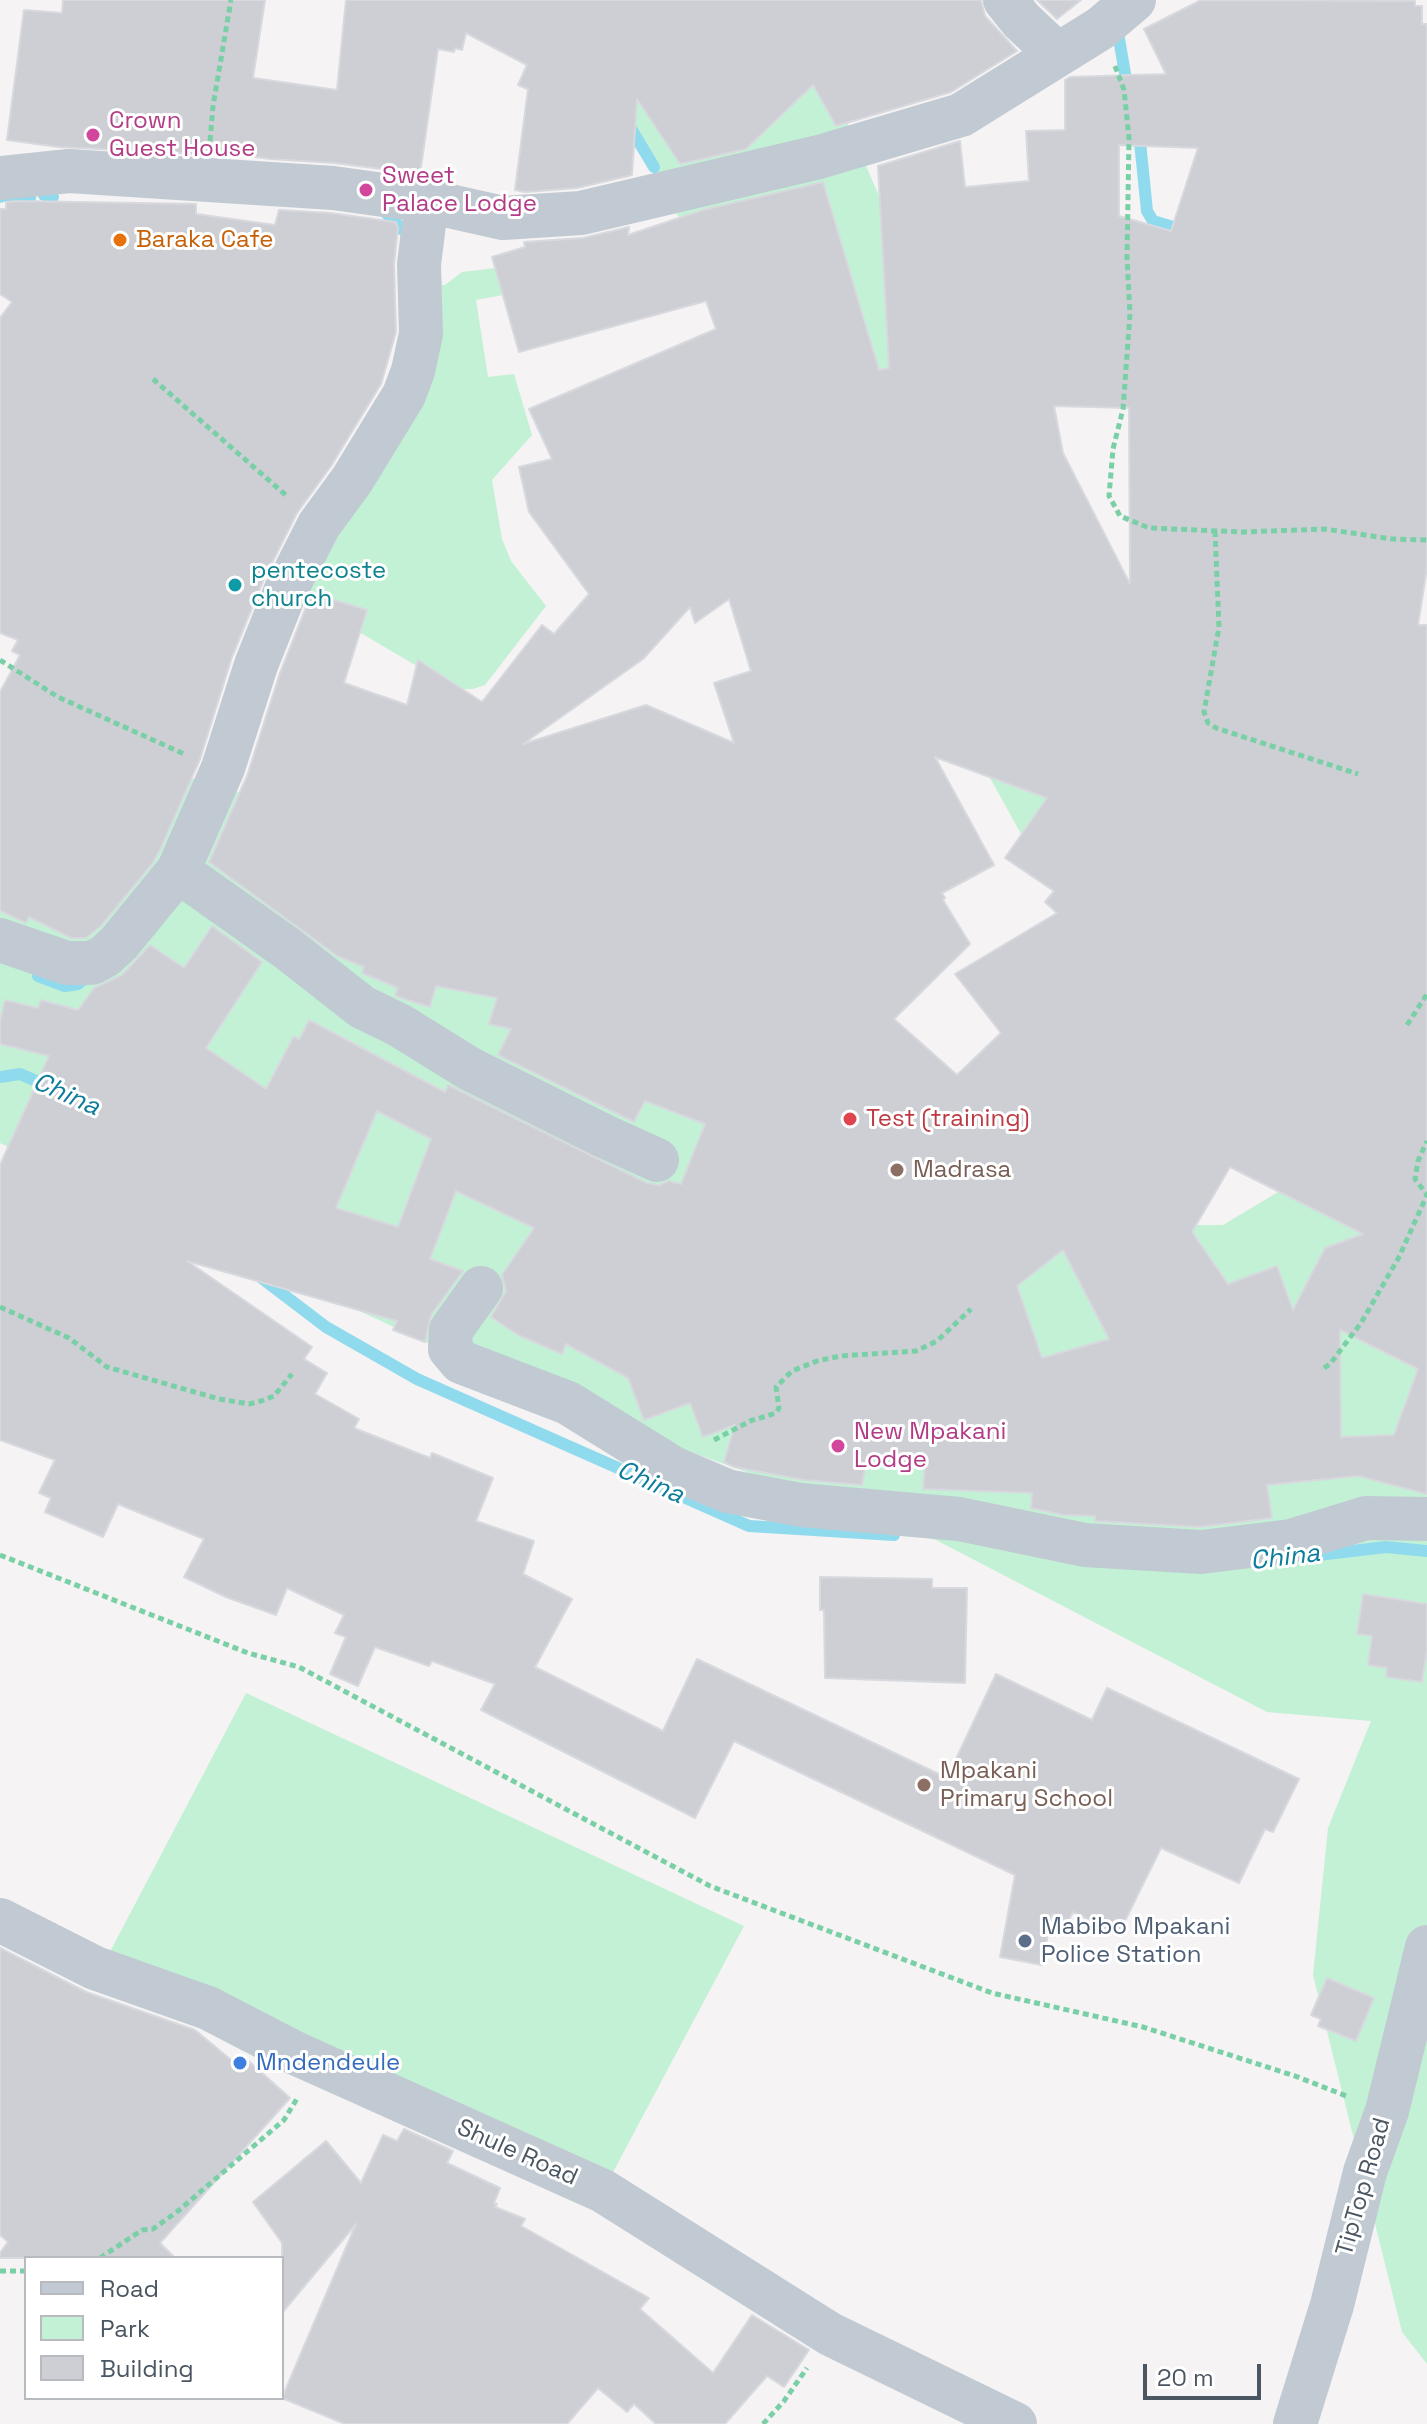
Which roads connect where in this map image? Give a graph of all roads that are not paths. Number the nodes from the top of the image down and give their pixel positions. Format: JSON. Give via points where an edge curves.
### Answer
{"nodes":[{"id":1,"x":1005,"y":0,"type":"edge"},
{"id":2,"x":1134,"y":0,"type":"edge"},
{"id":3,"x":1057,"y":54,"type":"junction"},
{"id":4,"x":0,"y":178,"type":"edge"},
{"id":5,"x":427,"y":201,"type":"junction"},
{"id":6,"x":178,"y":871,"type":"junction"},
{"id":7,"x":0,"y":940,"type":"edge"},
{"id":8,"x":657,"y":1160,"type":"dead end"},
{"id":9,"x":481,"y":1288,"type":"dead end"},
{"id":10,"x":1427,"y":1519,"type":"edge"},
{"id":11,"x":0,"y":1920,"type":"edge"},
{"id":12,"x":1427,"y":1947,"type":"edge"},
{"id":13,"x":1015,"y":2424,"type":"edge"},
{"id":14,"x":1295,"y":2424,"type":"edge"}],
"edges":[{"from":1,"to":3,"type":"street"},
{"from":2,"to":3,"type":"street"},
{"from":3,"to":5,"type":"street","via":[[961,115],[713,183],[581,213],[503,218]]},
{"from":4,"to":5,"type":"street","via":[[69,171],[333,188]]},
{"from":5,"to":6,"type":"street","via":[[419,264],[421,334],[413,371],[404,395],[319,525],[285,592],[223,768]]},
{"from":6,"to":7,"type":"street","via":[[119,943],[92,963],[67,963]]},
{"from":6,"to":8,"type":"street","via":[[362,1007],[470,1069]]},
{"from":9,"to":10,"type":"street","via":[[451,1330],[454,1356],[568,1403],[673,1468],[727,1491],[801,1505],[959,1519],[1085,1545],[1201,1552],[1291,1541],[1366,1518]]},
{"from":11,"to":13,"type":"street","name":"Shule Road","via":[[95,1968],[208,2008],[295,2053],[603,2191],[830,2334]]},
{"from":12,"to":14,"type":"street","name":"TipTop Road","via":[[1387,2111]]}]}
